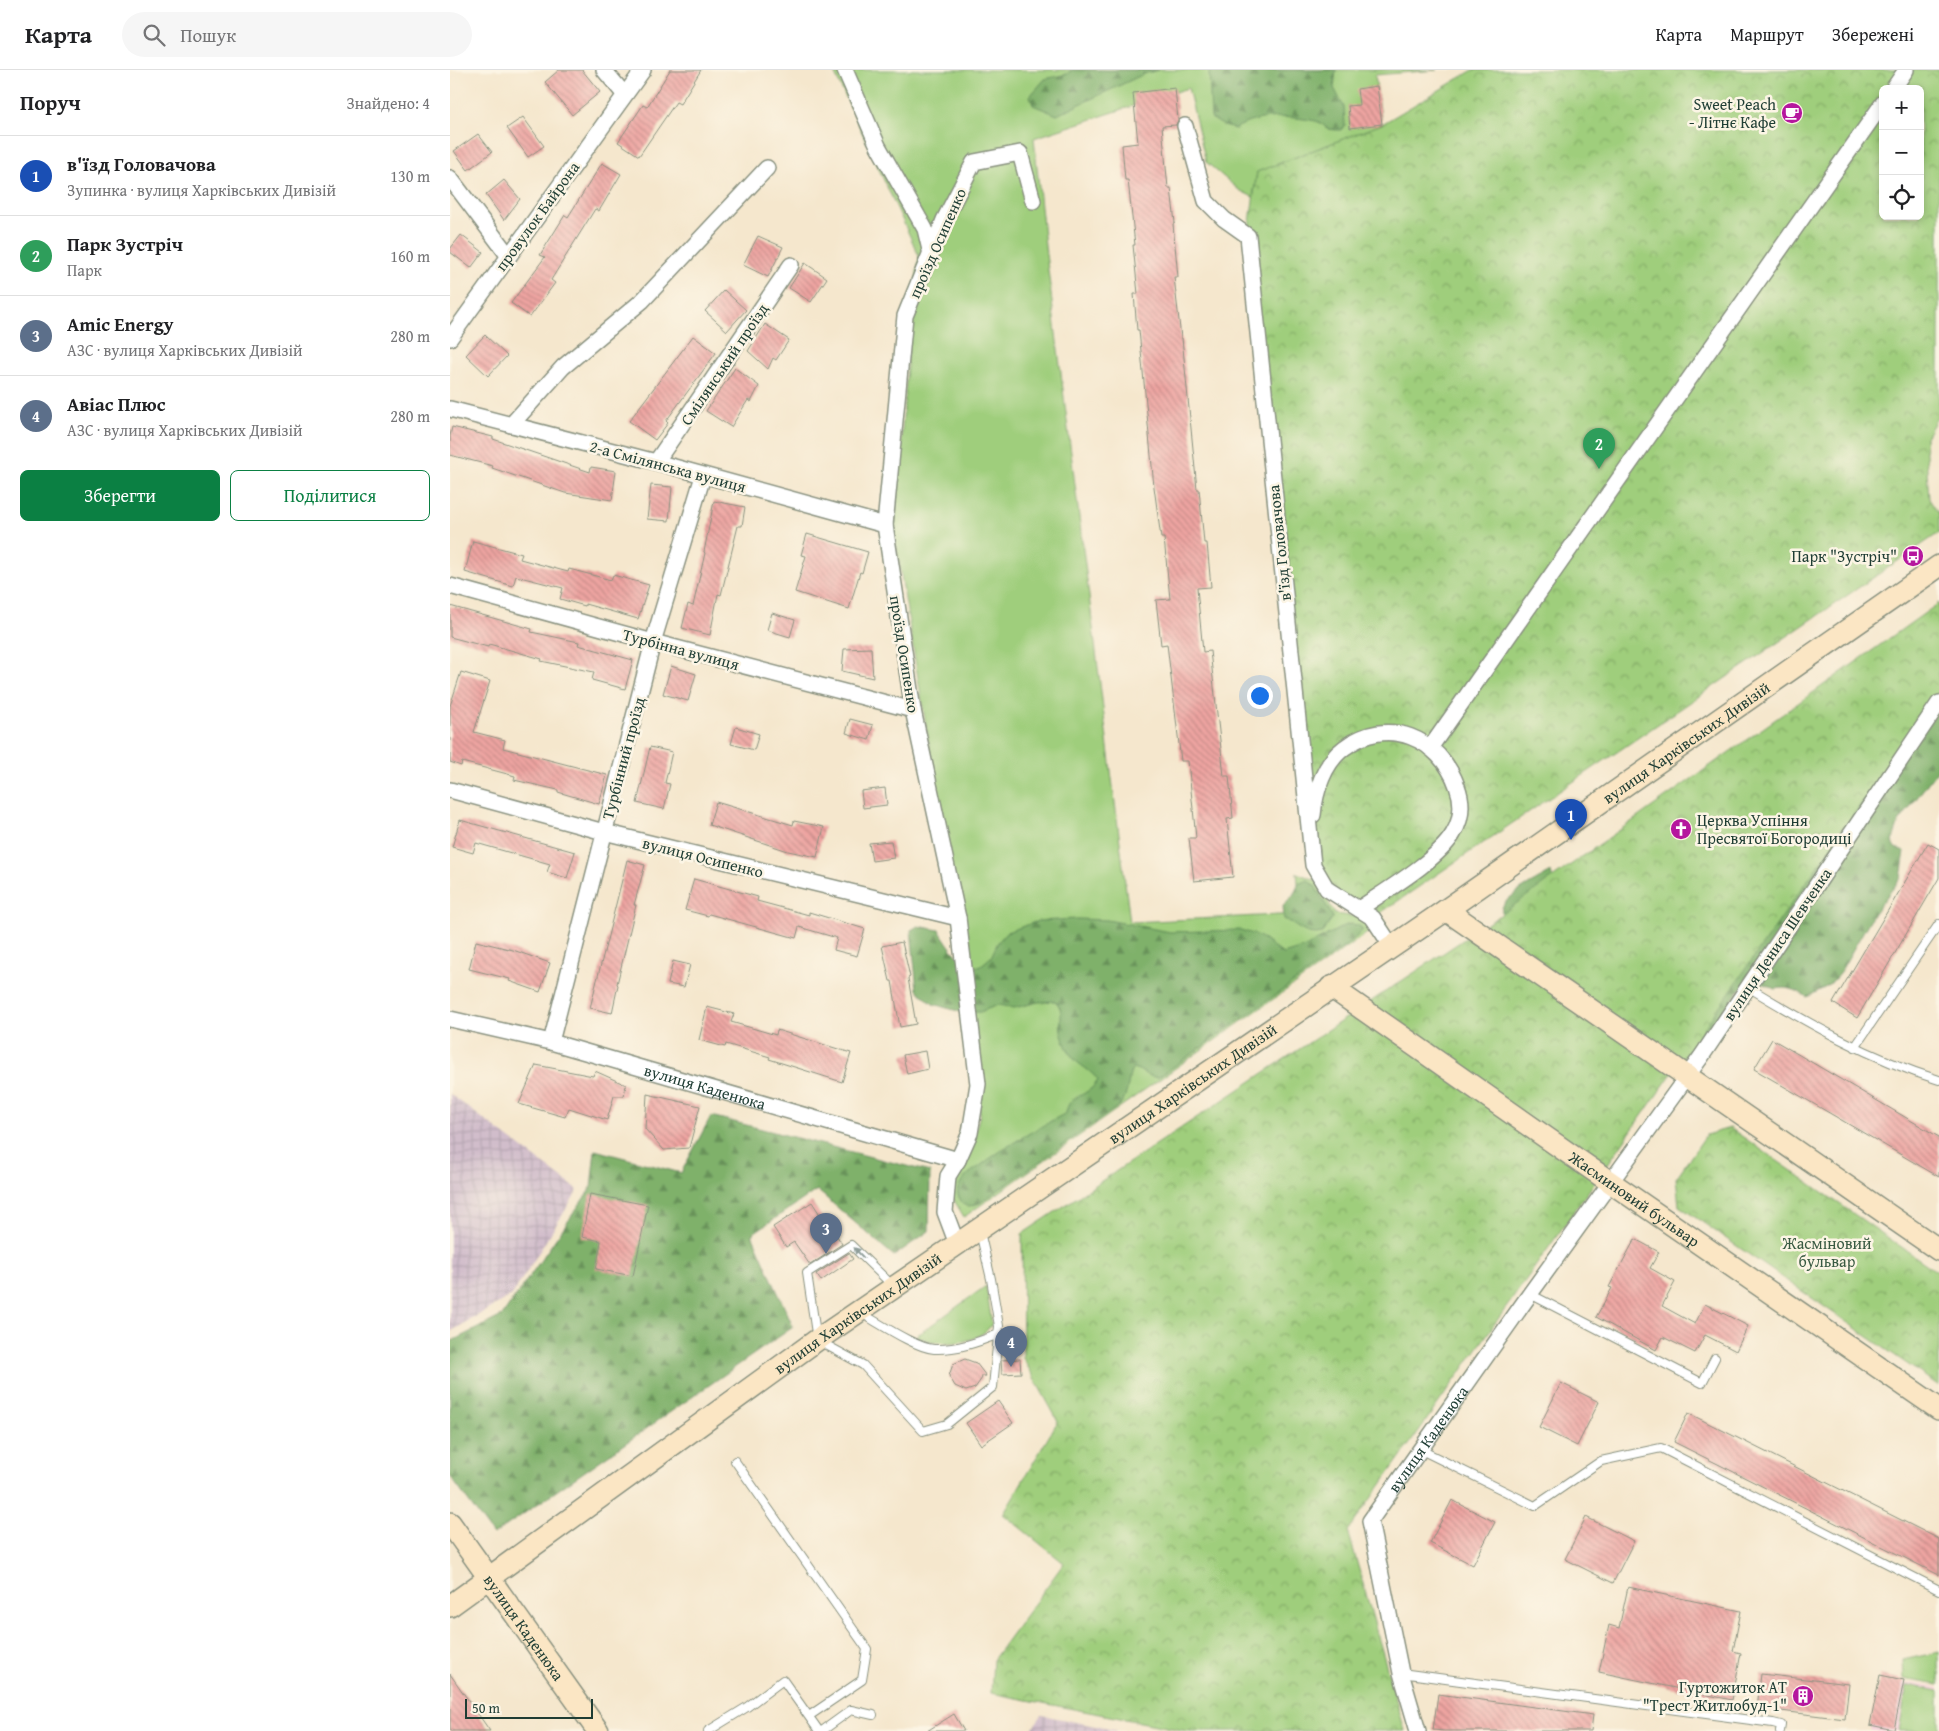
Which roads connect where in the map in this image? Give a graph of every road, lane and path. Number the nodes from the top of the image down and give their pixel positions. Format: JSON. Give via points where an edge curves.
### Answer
{"nodes":[{"id":1,"x":604,"y":70,"type":"edge"},
{"id":2,"x":643,"y":70,"type":"edge"},
{"id":3,"x":845,"y":70,"type":"edge"},
{"id":4,"x":1906,"y":70,"type":"edge"},
{"id":5,"x":1896,"y":85,"type":"edge"},
{"id":6,"x":624,"y":94,"type":"junction"},
{"id":7,"x":1879,"y":109,"type":"edge"},
{"id":8,"x":1185,"y":126,"type":"dead end"},
{"id":9,"x":767,"y":168,"type":"dead end"},
{"id":10,"x":450,"y":178,"type":"edge"},
{"id":11,"x":1033,"y":200,"type":"dead end"},
{"id":12,"x":931,"y":254,"type":"junction"},
{"id":13,"x":508,"y":256,"type":"junction"},
{"id":14,"x":791,"y":266,"type":"dead end"},
{"id":15,"x":450,"y":338,"type":"edge"},
{"id":16,"x":450,"y":409,"type":"edge"},
{"id":17,"x":511,"y":425,"type":"junction"},
{"id":18,"x":656,"y":462,"type":"junction"},
{"id":19,"x":703,"y":476,"type":"junction"},
{"id":20,"x":885,"y":525,"type":"junction"},
{"id":21,"x":1939,"y":566,"type":"edge"},
{"id":22,"x":450,"y":586,"type":"edge"},
{"id":23,"x":653,"y":642,"type":"junction"},
{"id":24,"x":1939,"y":703,"type":"edge"},
{"id":25,"x":913,"y":710,"type":"junction"},
{"id":26,"x":1430,"y":748,"type":"junction"},
{"id":27,"x":450,"y":790,"type":"edge"},
{"id":28,"x":604,"y":832,"type":"junction"},
{"id":29,"x":1310,"y":840,"type":"junction"},
{"id":30,"x":1359,"y":909,"type":"junction"},
{"id":31,"x":1446,"y":910,"type":"junction"},
{"id":32,"x":958,"y":918,"type":"junction"},
{"id":33,"x":1939,"y":924,"type":"edge"},
{"id":34,"x":1392,"y":947,"type":"junction"},
{"id":35,"x":1331,"y":987,"type":"junction"},
{"id":36,"x":1748,"y":987,"type":"junction"},
{"id":37,"x":450,"y":1019,"type":"edge"},
{"id":38,"x":551,"y":1042,"type":"junction"},
{"id":39,"x":1856,"y":1047,"type":"junction"},
{"id":40,"x":1687,"y":1076,"type":"junction"},
{"id":41,"x":1939,"y":1080,"type":"edge"},
{"id":42,"x":958,"y":1160,"type":"junction"},
{"id":43,"x":1611,"y":1182,"type":"junction"},
{"id":44,"x":979,"y":1229,"type":"junction"},
{"id":45,"x":957,"y":1244,"type":"junction"},
{"id":46,"x":1939,"y":1250,"type":"edge"},
{"id":47,"x":895,"y":1287,"type":"junction"},
{"id":48,"x":1530,"y":1294,"type":"junction"},
{"id":49,"x":858,"y":1312,"type":"junction"},
{"id":50,"x":998,"y":1334,"type":"junction"},
{"id":51,"x":817,"y":1340,"type":"junction"},
{"id":52,"x":1715,"y":1358,"type":"dead end"},
{"id":53,"x":1939,"y":1409,"type":"edge"},
{"id":54,"x":1420,"y":1449,"type":"junction"},
{"id":55,"x":735,"y":1461,"type":"dead end"},
{"id":56,"x":450,"y":1524,"type":"edge"},
{"id":57,"x":489,"y":1578,"type":"junction"},
{"id":58,"x":1939,"y":1590,"type":"edge"},
{"id":59,"x":450,"y":1606,"type":"edge"},
{"id":60,"x":1401,"y":1673,"type":"junction"},
{"id":61,"x":873,"y":1715,"type":"dead end"},
{"id":62,"x":809,"y":1716,"type":"junction"},
{"id":63,"x":598,"y":1731,"type":"edge"},
{"id":64,"x":708,"y":1731,"type":"edge"},
{"id":65,"x":821,"y":1731,"type":"edge"},
{"id":66,"x":1418,"y":1731,"type":"edge"},
{"id":67,"x":1780,"y":1731,"type":"edge"}],
"edges":[{"from":1,"to":6,"type":"street"},
{"from":2,"to":6,"type":"street","name":"провулок Байрона"},
{"from":3,"to":12,"type":"street","via":[[878,146],[925,228]]},
{"from":4,"to":5,"type":"street"},
{"from":6,"to":13,"type":"street","name":"провулок Байрона"},
{"from":7,"to":26,"type":"street"},
{"from":8,"to":29,"type":"street","name":"в'їзд Головачова","via":[[1206,201],[1248,236]]},
{"from":9,"to":17,"type":"street","via":[[642,301],[562,367]]},
{"from":10,"to":13,"type":"street"},
{"from":11,"to":12,"type":"street","name":"проїзд Осипенко","via":[[1020,153],[974,162],[944,220]]},
{"from":12,"to":20,"type":"street","name":"проїзд Осипенко","via":[[905,316]]},
{"from":13,"to":15,"type":"street","name":"провулок Байрона"},
{"from":14,"to":18,"type":"street","name":"Смілянський проїзд"},
{"from":16,"to":17,"type":"street","name":"2-а Смілянська вулиця"},
{"from":17,"to":18,"type":"street","name":"2-а Смілянська вулиця"},
{"from":18,"to":19,"type":"street","name":"2-а Смілянська вулиця"},
{"from":19,"to":20,"type":"street","name":"2-а Смілянська вулиця"},
{"from":19,"to":23,"type":"street","name":"Турбінний проїзд"},
{"from":20,"to":25,"type":"street","name":"проїзд Осипенко"},
{"from":21,"to":31,"type":"street","name":"вулиця Харківських Дивізій"},
{"from":22,"to":23,"type":"street","name":"Турбінна вулиця"},
{"from":23,"to":25,"type":"street","name":"Турбінна вулиця"},
{"from":23,"to":28,"type":"street","name":"Турбінний проїзд"},
{"from":24,"to":36,"type":"street","name":"вулиця Дениса Шевченка"},
{"from":25,"to":32,"type":"street","name":"проїзд Осипенко"},
{"from":26,"to":29,"type":"street","via":[[1408,735],[1382,732],[1344,748],[1324,774],[1314,800]]},
{"from":26,"to":30,"type":"street","via":[[1447,765],[1456,784],[1461,806],[1458,824],[1439,852]]},
{"from":27,"to":28,"type":"street","name":"вулиця Осипенко"},
{"from":28,"to":32,"type":"street","name":"вулиця Осипенко"},
{"from":28,"to":38,"type":"street","name":"Турбінний проїзд"},
{"from":29,"to":30,"type":"street","name":"в'їзд Головачова","via":[[1313,865],[1327,889]]},
{"from":30,"to":34,"type":"street","name":"в'їзд Головачова","via":[[1373,918]]},
{"from":31,"to":34,"type":"street","name":"вулиця Харківських Дивізій"},
{"from":31,"to":40,"type":"street"},
{"from":32,"to":42,"type":"street","name":"проїзд Осипенко","via":[[978,1084],[970,1133]]},
{"from":33,"to":39,"type":"lane"},
{"from":34,"to":35,"type":"street","name":"вулиця Харківських Дивізій"},
{"from":35,"to":43,"type":"street","name":"Жасминовий бульвар"},
{"from":35,"to":44,"type":"street","name":"вулиця Харківських Дивізій"},
{"from":36,"to":39,"type":"lane"},
{"from":36,"to":40,"type":"street","name":"вулиця Дениса Шевченка"},
{"from":37,"to":38,"type":"street","name":"вулиця Каденюка"},
{"from":38,"to":42,"type":"street","name":"вулиця Каденюка"},
{"from":39,"to":41,"type":"lane","via":[[1905,1070]]},
{"from":40,"to":43,"type":"street","name":"вулиця Дениса Шевченка"},
{"from":40,"to":46,"type":"street"},
{"from":42,"to":45,"type":"street","name":"проїзд Осипенко","via":[[948,1176],[945,1212]]},
{"from":43,"to":48,"type":"street","name":"вулиця Каденюка"},
{"from":43,"to":53,"type":"street","name":"Жасминовий бульвар"},
{"from":44,"to":45,"type":"street","name":"вулиця Харківських Дивізій"},
{"from":44,"to":50,"type":"lane","via":[[1000,1326]]},
{"from":45,"to":47,"type":"street","name":"вулиця Харківських Дивізій"},
{"from":47,"to":49,"type":"street","name":"вулиця Харківських Дивізій"},
{"from":47,"to":51,"type":"lane","one_way":true,"via":[[851,1245],[807,1274]]},
{"from":48,"to":52,"type":"lane","via":[[1702,1383]]},
{"from":48,"to":54,"type":"street","name":"вулиця Каденюка"},
{"from":49,"to":50,"type":"lane","via":[[913,1342],[933,1349],[965,1346]]},
{"from":49,"to":51,"type":"street","name":"вулиця Харківських Дивізій"},
{"from":50,"to":51,"type":"lane","via":[[993,1387],[947,1424],[923,1431],[863,1365]]},
{"from":51,"to":57,"type":"street","name":"вулиця Харківських Дивізій"},
{"from":54,"to":58,"type":"lane","via":[[1535,1506],[1600,1461],[1661,1448]]},
{"from":54,"to":60,"type":"street","name":"вулиця Каденюка","via":[[1370,1521]]},
{"from":55,"to":62,"type":"lane","via":[[867,1648],[862,1680]]},
{"from":56,"to":57,"type":"street","name":"вулиця Каденюка"},
{"from":57,"to":59,"type":"street","name":"вулиця Харківських Дивізій"},
{"from":57,"to":63,"type":"street","name":"вулиця Каденюка"},
{"from":60,"to":66,"type":"street","name":"вулиця Каденюка"},
{"from":60,"to":67,"type":"lane","via":[[1773,1723],[1781,1725]]},
{"from":61,"to":65,"type":"lane","via":[[851,1710]]},
{"from":62,"to":64,"type":"lane","via":[[784,1680]]},
{"from":62,"to":65,"type":"lane"}]}
